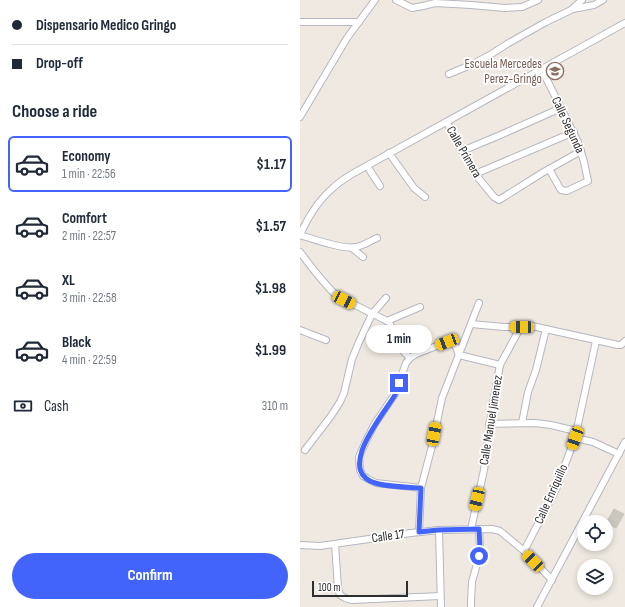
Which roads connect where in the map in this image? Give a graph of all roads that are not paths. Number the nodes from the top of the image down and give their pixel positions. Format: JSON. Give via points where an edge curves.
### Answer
{"nodes":[{"id":1,"x":375,"y":0,"type":"edge"},
{"id":2,"x":396,"y":0,"type":"edge"},
{"id":3,"x":538,"y":0,"type":"edge"},
{"id":4,"x":582,"y":0,"type":"edge"},
{"id":5,"x":603,"y":0,"type":"edge"},
{"id":6,"x":571,"y":10,"type":"junction"},
{"id":7,"x":300,"y":22,"type":"edge"},
{"id":8,"x":359,"y":22,"type":"junction"},
{"id":9,"x":625,"y":24,"type":"edge"},
{"id":10,"x":542,"y":70,"type":"junction"},
{"id":11,"x":449,"y":74,"type":"dead end"},
{"id":12,"x":561,"y":108,"type":"junction"},
{"id":13,"x":300,"y":117,"type":"edge"},
{"id":14,"x":447,"y":122,"type":"junction"},
{"id":15,"x":574,"y":132,"type":"junction"},
{"id":16,"x":462,"y":151,"type":"junction"},
{"id":17,"x":581,"y":151,"type":"junction"},
{"id":18,"x":389,"y":153,"type":"junction"},
{"id":19,"x":367,"y":166,"type":"junction"},
{"id":20,"x":549,"y":169,"type":"junction"},
{"id":21,"x":475,"y":174,"type":"junction"},
{"id":22,"x":380,"y":186,"type":"dead end"},
{"id":23,"x":425,"y":197,"type":"dead end"},
{"id":24,"x":300,"y":235,"type":"edge"},
{"id":25,"x":377,"y":238,"type":"dead end"},
{"id":26,"x":352,"y":248,"type":"junction"},
{"id":27,"x":300,"y":252,"type":"edge"},
{"id":28,"x":363,"y":257,"type":"dead end"},
{"id":29,"x":386,"y":298,"type":"dead end"},
{"id":30,"x":479,"y":303,"type":"dead end"},
{"id":31,"x":420,"y":307,"type":"dead end"},
{"id":32,"x":372,"y":314,"type":"junction"},
{"id":33,"x":387,"y":321,"type":"junction"},
{"id":34,"x":471,"y":324,"type":"junction"},
{"id":35,"x":522,"y":327,"type":"junction"},
{"id":36,"x":546,"y":329,"type":"junction"},
{"id":37,"x":300,"y":330,"type":"edge"},
{"id":38,"x":326,"y":340,"type":"dead end"},
{"id":39,"x":596,"y":341,"type":"junction"},
{"id":40,"x":625,"y":341,"type":"edge"},
{"id":41,"x":459,"y":355,"type":"junction"},
{"id":42,"x":410,"y":358,"type":"junction"},
{"id":43,"x":500,"y":365,"type":"junction"},
{"id":44,"x":522,"y":423,"type":"junction"},
{"id":45,"x":489,"y":424,"type":"junction"},
{"id":46,"x":575,"y":434,"type":"junction"},
{"id":47,"x":625,"y":442,"type":"edge"},
{"id":48,"x":305,"y":450,"type":"dead end"},
{"id":49,"x":619,"y":454,"type":"junction"},
{"id":50,"x":421,"y":488,"type":"junction"},
{"id":51,"x":471,"y":529,"type":"junction"},
{"id":52,"x":479,"y":529,"type":"junction"},
{"id":53,"x":438,"y":530,"type":"junction"},
{"id":54,"x":419,"y":532,"type":"junction"},
{"id":55,"x":334,"y":544,"type":"junction"},
{"id":56,"x":300,"y":545,"type":"edge"},
{"id":57,"x":524,"y":551,"type":"junction"},
{"id":58,"x":552,"y":580,"type":"junction"},
{"id":59,"x":440,"y":596,"type":"junction"},
{"id":60,"x":441,"y":607,"type":"edge"},
{"id":61,"x":471,"y":607,"type":"edge"},
{"id":62,"x":537,"y":607,"type":"edge"}],
"edges":[{"from":1,"to":8,"type":"street"},
{"from":2,"to":3,"type":"street","via":[[412,8],[435,3],[522,7]]},
{"from":4,"to":6,"type":"street"},
{"from":5,"to":6,"type":"street","via":[[594,5]]},
{"from":6,"to":11,"type":"street","via":[[473,64]]},
{"from":7,"to":8,"type":"street"},
{"from":8,"to":13,"type":"street"},
{"from":9,"to":10,"type":"street"},
{"from":10,"to":12,"type":"street","name":"Calle Segunda"},
{"from":10,"to":14,"type":"street"},
{"from":12,"to":15,"type":"street","name":"Calle Segunda"},
{"from":12,"to":16,"type":"street"},
{"from":14,"to":16,"type":"street","name":"Calle Primera"},
{"from":14,"to":18,"type":"street"},
{"from":15,"to":17,"type":"street","name":"Calle Segunda"},
{"from":15,"to":21,"type":"street"},
{"from":16,"to":21,"type":"street","name":"Calle Primera"},
{"from":17,"to":20,"type":"street"},
{"from":17,"to":20,"type":"street","name":"Calle Segunda","via":[[588,182],[564,191]]},
{"from":18,"to":19,"type":"street"},
{"from":18,"to":23,"type":"street","via":[[414,188]]},
{"from":19,"to":22,"type":"street"},
{"from":19,"to":24,"type":"street","via":[[334,187],[323,198]]},
{"from":20,"to":21,"type":"street","name":"Calle Primera","via":[[501,200],[498,200]]},
{"from":24,"to":26,"type":"street"},
{"from":25,"to":26,"type":"street"},
{"from":26,"to":28,"type":"street"},
{"from":27,"to":32,"type":"street","via":[[331,290],[344,300]]},
{"from":29,"to":32,"type":"street"},
{"from":30,"to":34,"type":"street"},
{"from":31,"to":33,"type":"street"},
{"from":32,"to":33,"type":"street"},
{"from":32,"to":48,"type":"street","via":[[354,353],[340,402]]},
{"from":33,"to":42,"type":"street","via":[[401,349]]},
{"from":34,"to":35,"type":"street"},
{"from":34,"to":41,"type":"street"},
{"from":35,"to":36,"type":"street"},
{"from":35,"to":43,"type":"street","name":"Calle Manuel Jimenez"},
{"from":36,"to":39,"type":"street"},
{"from":36,"to":44,"type":"street"},
{"from":37,"to":38,"type":"street"},
{"from":39,"to":40,"type":"street","via":[[622,345]]},
{"from":39,"to":46,"type":"street","name":"Calle Enriquillo"},
{"from":41,"to":42,"type":"street","via":[[453,343],[447,342]]},
{"from":41,"to":43,"type":"street"},
{"from":41,"to":50,"type":"street","via":[[442,398]]},
{"from":42,"to":50,"type":"street","via":[[395,394],[366,441],[360,457],[360,470],[363,476],[376,483]]},
{"from":43,"to":45,"type":"street","name":"Calle Manuel Jimenez"},
{"from":44,"to":45,"type":"street"},
{"from":44,"to":46,"type":"street","via":[[551,425]]},
{"from":45,"to":51,"type":"street","name":"Calle Manuel Jimenez","via":[[484,470]]},
{"from":46,"to":49,"type":"street"},
{"from":46,"to":57,"type":"street","name":"Calle Enriquillo","via":[[556,489]]},
{"from":47,"to":49,"type":"street"},
{"from":49,"to":58,"type":"street"},
{"from":50,"to":54,"type":"street"},
{"from":51,"to":52,"type":"street","name":"Calle 17"},
{"from":51,"to":53,"type":"street","name":"Calle 17"},
{"from":52,"to":57,"type":"street","name":"Calle 17","via":[[500,531]]},
{"from":52,"to":61,"type":"street","via":[[480,548],[472,582]]},
{"from":53,"to":54,"type":"street","name":"Calle 17"},
{"from":53,"to":59,"type":"street"},
{"from":54,"to":55,"type":"street","name":"Calle 17"},
{"from":55,"to":56,"type":"street","name":"Calle 17"},
{"from":55,"to":59,"type":"street","via":[[338,588],[340,595],[345,598],[352,600]]},
{"from":57,"to":58,"type":"street","name":"Calle 17"},
{"from":58,"to":62,"type":"street"},
{"from":59,"to":60,"type":"street"}]}
